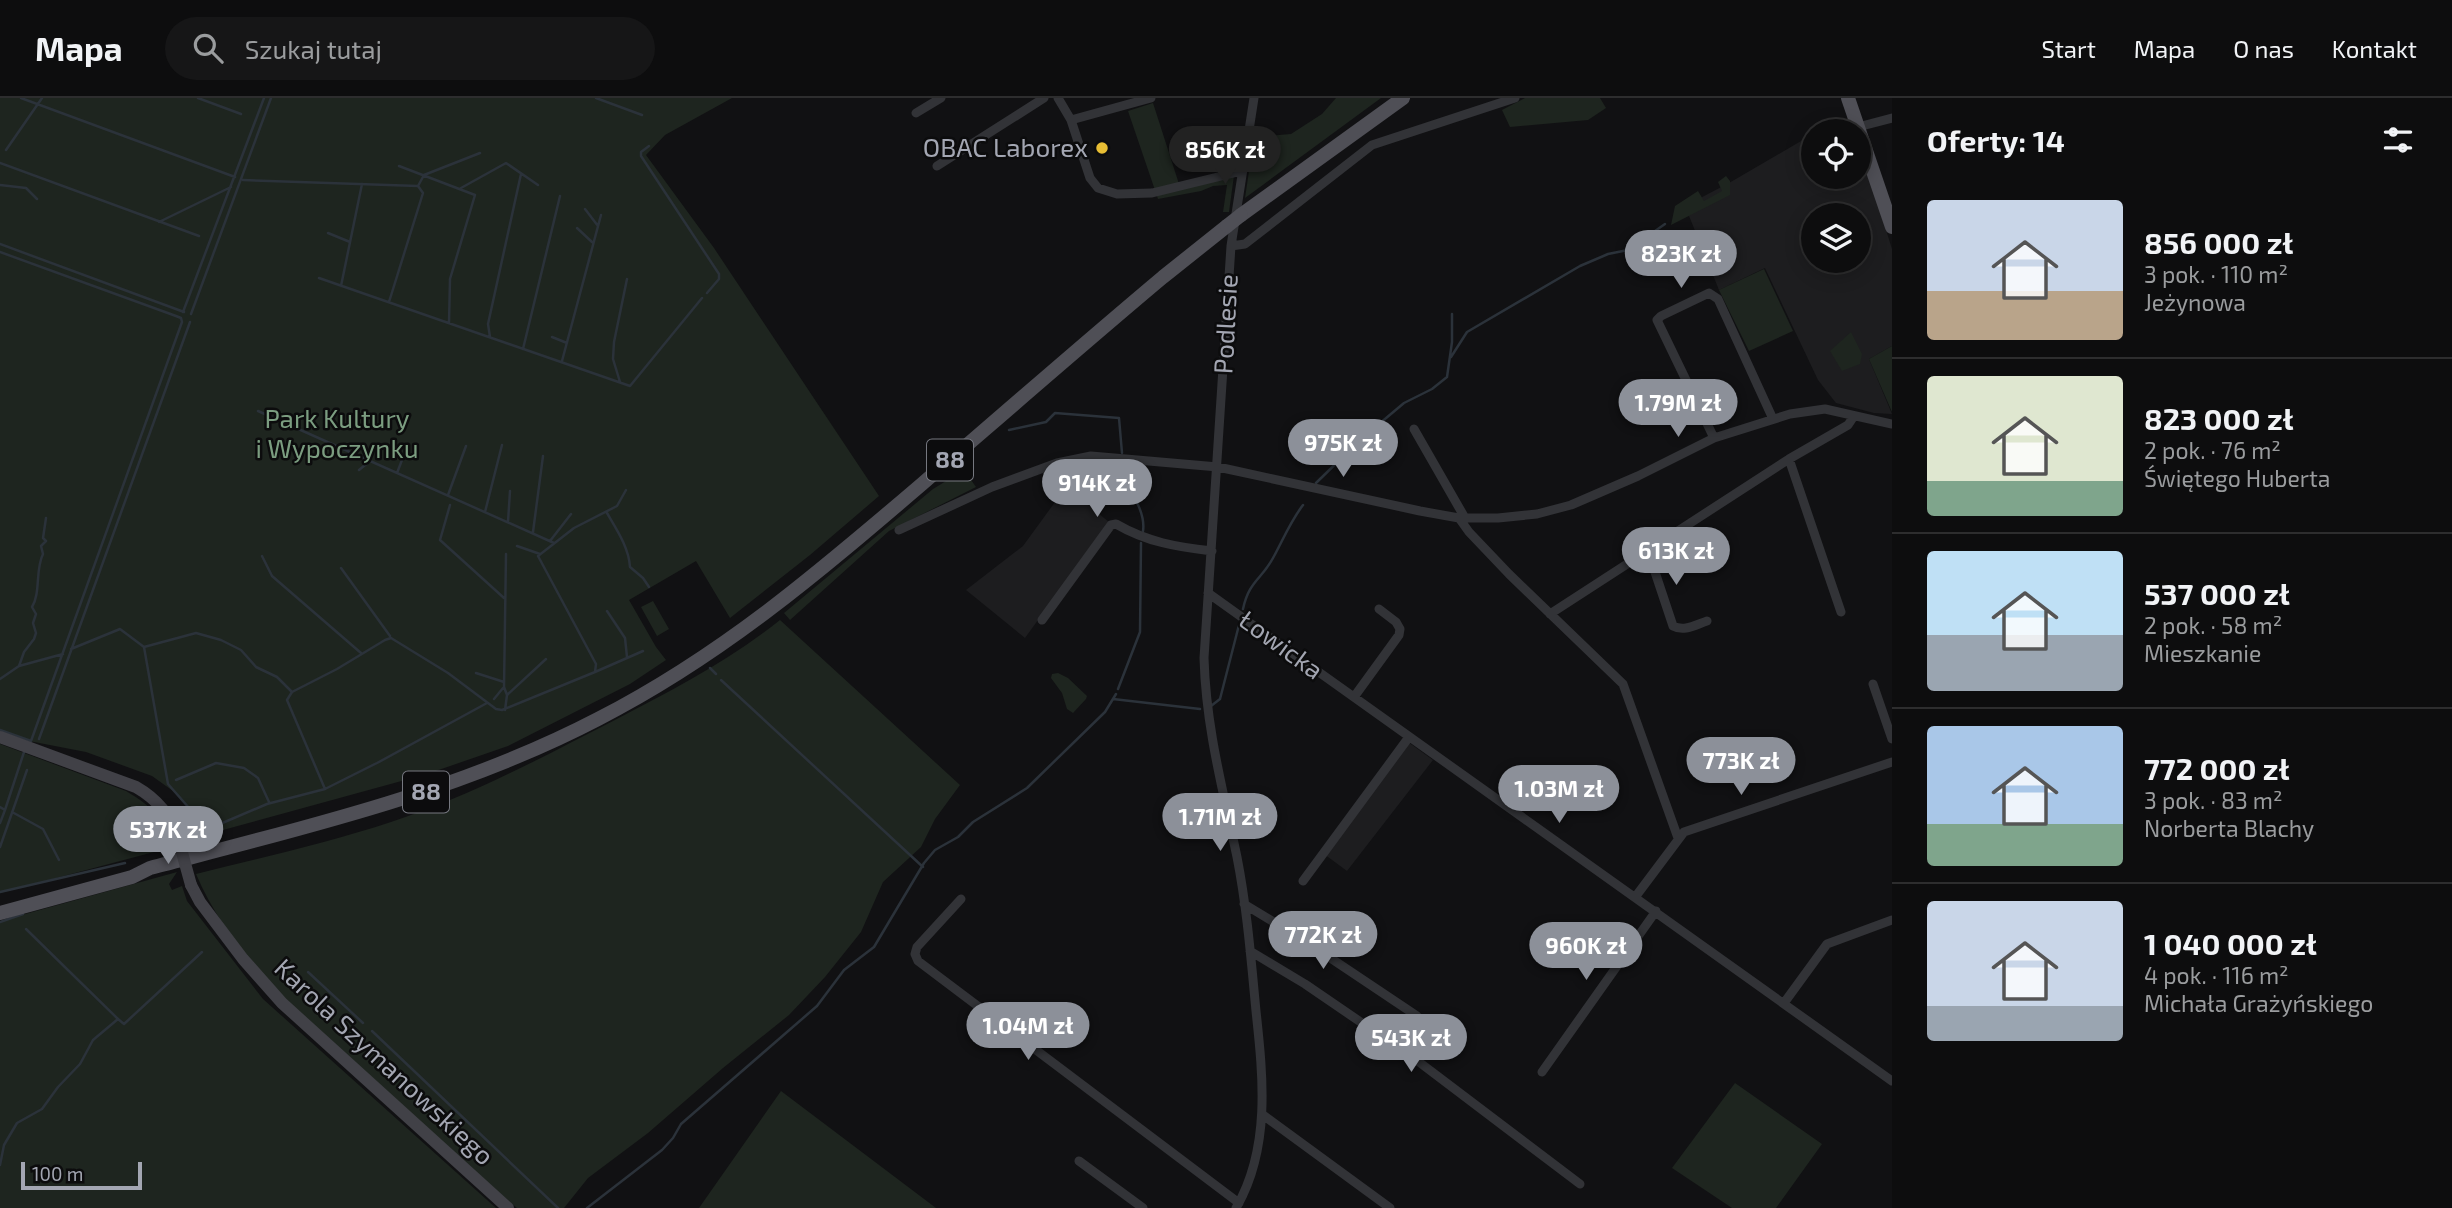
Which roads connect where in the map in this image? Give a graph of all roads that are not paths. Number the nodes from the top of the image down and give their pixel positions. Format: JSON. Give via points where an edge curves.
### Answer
{"nodes":[{"id":1,"x":941,"y":98,"type":"edge"},
{"id":2,"x":1044,"y":98,"type":"edge"},
{"id":3,"x":1058,"y":98,"type":"edge"},
{"id":4,"x":1150,"y":98,"type":"edge"},
{"id":5,"x":1254,"y":98,"type":"edge"},
{"id":6,"x":1403,"y":98,"type":"edge"},
{"id":7,"x":1515,"y":98,"type":"edge"},
{"id":8,"x":1848,"y":98,"type":"edge"},
{"id":9,"x":1128,"y":101,"type":"edge"},
{"id":10,"x":916,"y":113,"type":"dead end"},
{"id":11,"x":1892,"y":118,"type":"edge"},
{"id":12,"x":1855,"y":119,"type":"edge"},
{"id":13,"x":1071,"y":120,"type":"junction"},
{"id":14,"x":1871,"y":124,"type":"edge"},
{"id":15,"x":1871,"y":165,"type":"edge"},
{"id":16,"x":937,"y":166,"type":"dead end"},
{"id":17,"x":1242,"y":171,"type":"junction"},
{"id":18,"x":1892,"y":227,"type":"edge"},
{"id":19,"x":1231,"y":246,"type":"junction"},
{"id":20,"x":1854,"y":416,"type":"junction"},
{"id":21,"x":1773,"y":419,"type":"junction"},
{"id":22,"x":1892,"y":424,"type":"edge"},
{"id":23,"x":1414,"y":429,"type":"dead end"},
{"id":24,"x":1714,"y":438,"type":"junction"},
{"id":25,"x":1789,"y":459,"type":"junction"},
{"id":26,"x":1218,"y":467,"type":"junction"},
{"id":27,"x":1462,"y":518,"type":"junction"},
{"id":28,"x":899,"y":530,"type":"dead end"},
{"id":29,"x":1212,"y":551,"type":"junction"},
{"id":30,"x":1648,"y":551,"type":"junction"},
{"id":31,"x":1208,"y":593,"type":"junction"},
{"id":32,"x":1379,"y":609,"type":"dead end"},
{"id":33,"x":1841,"y":612,"type":"dead end"},
{"id":34,"x":1550,"y":614,"type":"junction"},
{"id":35,"x":1042,"y":620,"type":"dead end"},
{"id":36,"x":1707,"y":621,"type":"dead end"},
{"id":37,"x":1874,"y":684,"type":"dead end"},
{"id":38,"x":1354,"y":698,"type":"junction"},
{"id":39,"x":0,"y":737,"type":"edge"},
{"id":40,"x":1409,"y":737,"type":"junction"},
{"id":41,"x":1892,"y":739,"type":"edge"},
{"id":42,"x":1892,"y":762,"type":"edge"},
{"id":43,"x":1678,"y":838,"type":"junction"},
{"id":44,"x":150,"y":868,"type":"junction"},
{"id":45,"x":1303,"y":881,"type":"dead end"},
{"id":46,"x":1636,"y":896,"type":"junction"},
{"id":47,"x":961,"y":899,"type":"dead end"},
{"id":48,"x":0,"y":904,"type":"edge"},
{"id":49,"x":1244,"y":904,"type":"junction"},
{"id":50,"x":1656,"y":911,"type":"junction"},
{"id":51,"x":0,"y":913,"type":"edge"},
{"id":52,"x":1892,"y":920,"type":"edge"},
{"id":53,"x":1250,"y":951,"type":"junction"},
{"id":54,"x":1784,"y":1003,"type":"junction"},
{"id":55,"x":1417,"y":1016,"type":"dead end"},
{"id":56,"x":1542,"y":1072,"type":"dead end"},
{"id":57,"x":1892,"y":1081,"type":"edge"},
{"id":58,"x":1263,"y":1115,"type":"junction"},
{"id":59,"x":1079,"y":1161,"type":"dead end"},
{"id":60,"x":1580,"y":1184,"type":"dead end"},
{"id":61,"x":1237,"y":1206,"type":"edge"},
{"id":62,"x":508,"y":1208,"type":"edge"},
{"id":63,"x":1143,"y":1208,"type":"edge"},
{"id":64,"x":1390,"y":1208,"type":"edge"}],
"edges":[{"from":1,"to":10,"type":"street"},
{"from":2,"to":16,"type":"street"},
{"from":3,"to":13,"type":"street"},
{"from":4,"to":9,"type":"street"},
{"from":5,"to":17,"type":"street","name":"Podlesie"},
{"from":6,"to":44,"type":"main road","number":"88","bridge":true,"via":[[1153,285],[783,602],[648,692],[598,720],[458,781]]},
{"from":7,"to":19,"type":"street","via":[[1372,145],[1245,244]]},
{"from":8,"to":12,"type":"main road"},
{"from":9,"to":13,"type":"street"},
{"from":11,"to":14,"type":"street"},
{"from":13,"to":17,"type":"street","via":[[1090,178],[1098,188],[1117,194],[1152,193]]},
{"from":15,"to":18,"type":"main road"},
{"from":17,"to":19,"type":"street","name":"Podlesie"},
{"from":19,"to":26,"type":"street","name":"Podlesie"},
{"from":20,"to":21,"type":"street","via":[[1825,409]]},
{"from":20,"to":22,"type":"street"},
{"from":20,"to":25,"type":"street","via":[[1848,425]]},
{"from":21,"to":24,"type":"street"},
{"from":21,"to":24,"type":"street","via":[[1718,299],[1709,293],[1657,320]]},
{"from":23,"to":27,"type":"street"},
{"from":24,"to":27,"type":"street","via":[[1571,505],[1537,513]]},
{"from":25,"to":30,"type":"street"},
{"from":25,"to":33,"type":"street"},
{"from":26,"to":27,"type":"street"},
{"from":26,"to":28,"type":"street","via":[[1101,457],[1072,459],[992,487]]},
{"from":26,"to":29,"type":"street","name":"Podlesie"},
{"from":27,"to":34,"type":"street","via":[[1493,557]]},
{"from":29,"to":31,"type":"street","name":"Podlesie"},
{"from":29,"to":35,"type":"street","via":[[1161,543],[1116,524],[1111,526]]},
{"from":30,"to":34,"type":"street"},
{"from":30,"to":36,"type":"street","via":[[1673,626],[1685,629]]},
{"from":31,"to":38,"type":"street","name":"Łowicka"},
{"from":31,"to":49,"type":"street","name":"Podlesie","via":[[1205,702]]},
{"from":32,"to":38,"type":"street","via":[[1401,629]]},
{"from":34,"to":43,"type":"street","via":[[1623,684]]},
{"from":37,"to":41,"type":"street"},
{"from":38,"to":40,"type":"street","name":"Łowicka"},
{"from":39,"to":62,"type":"street","name":"Karola Szymanowskiego","bridge":true,"via":[[150,795],[172,822],[200,902],[243,960],[282,1003]]},
{"from":40,"to":45,"type":"street"},
{"from":40,"to":46,"type":"street","name":"Łowicka"},
{"from":42,"to":43,"type":"street","via":[[1684,832]]},
{"from":43,"to":46,"type":"street"},
{"from":44,"to":48,"type":"main road","number":"88"},
{"from":44,"to":51,"type":"main road","number":"88"},
{"from":46,"to":50,"type":"street","name":"Łowicka"},
{"from":47,"to":61,"type":"street","via":[[917,947],[918,961]]},
{"from":49,"to":53,"type":"street","name":"Podlesie"},
{"from":49,"to":55,"type":"street"},
{"from":50,"to":54,"type":"street","name":"Łowicka"},
{"from":50,"to":56,"type":"street"},
{"from":52,"to":54,"type":"street","via":[[1827,944]]},
{"from":53,"to":58,"type":"street","name":"Podlesie"},
{"from":53,"to":60,"type":"street","via":[[1419,1062]]},
{"from":54,"to":57,"type":"street","name":"Łowicka"},
{"from":58,"to":61,"type":"street","name":"Podlesie","via":[[1254,1161]]},
{"from":58,"to":64,"type":"street"},
{"from":59,"to":63,"type":"street"}]}
